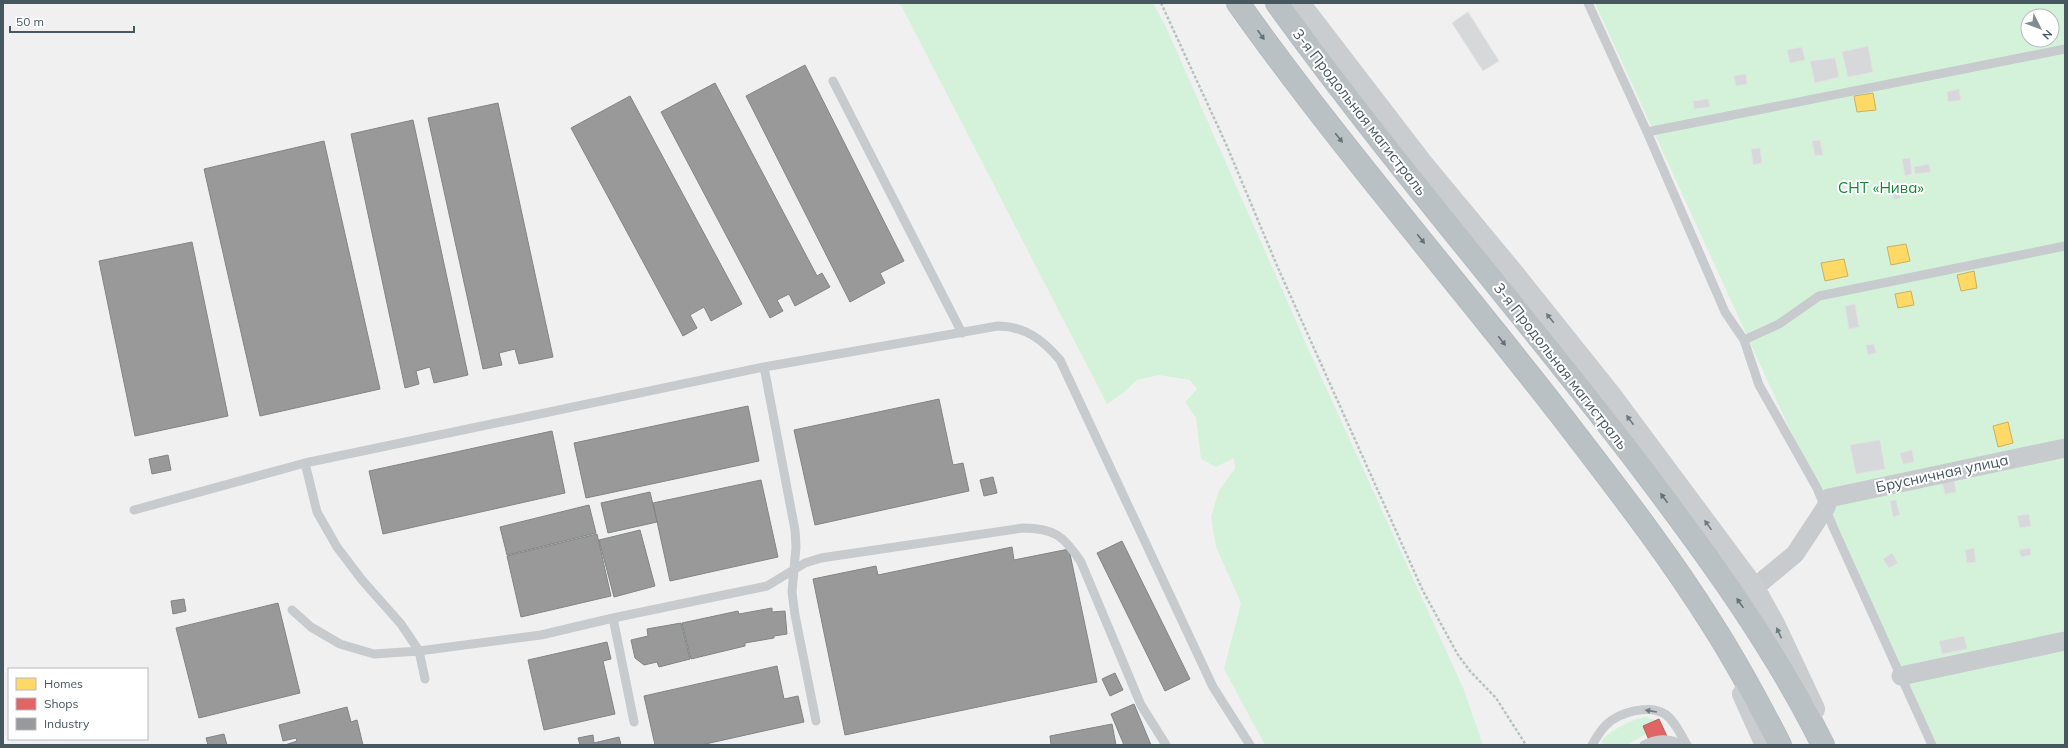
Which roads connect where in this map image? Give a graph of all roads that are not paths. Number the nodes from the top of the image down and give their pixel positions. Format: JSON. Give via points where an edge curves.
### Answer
{"nodes":[{"id":1,"x":1238,"y":3,"type":"edge"},
{"id":2,"x":1276,"y":3,"type":"edge"},
{"id":3,"x":1299,"y":3,"type":"edge"},
{"id":4,"x":1588,"y":3,"type":"edge"},
{"id":5,"x":2065,"y":49,"type":"edge"},
{"id":6,"x":833,"y":81,"type":"dead end"},
{"id":7,"x":1647,"y":132,"type":"junction"},
{"id":8,"x":2065,"y":246,"type":"edge"},
{"id":9,"x":962,"y":333,"type":"junction"},
{"id":10,"x":1744,"y":340,"type":"junction"},
{"id":11,"x":764,"y":367,"type":"junction"},
{"id":12,"x":2065,"y":448,"type":"edge"},
{"id":13,"x":305,"y":463,"type":"junction"},
{"id":14,"x":1826,"y":507,"type":"junction"},
{"id":15,"x":134,"y":510,"type":"dead end"},
{"id":16,"x":794,"y":571,"type":"junction"},
{"id":17,"x":1754,"y":588,"type":"junction"},
{"id":18,"x":292,"y":610,"type":"dead end"},
{"id":19,"x":614,"y":618,"type":"junction"},
{"id":20,"x":1712,"y":624,"type":"junction"},
{"id":21,"x":2065,"y":642,"type":"edge"},
{"id":22,"x":419,"y":651,"type":"junction"},
{"id":23,"x":1901,"y":676,"type":"junction"},
{"id":24,"x":425,"y":679,"type":"dead end"},
{"id":25,"x":816,"y":721,"type":"dead end"},
{"id":26,"x":634,"y":722,"type":"dead end"},
{"id":27,"x":1166,"y":745,"type":"edge"},
{"id":28,"x":1250,"y":745,"type":"edge"},
{"id":29,"x":1592,"y":745,"type":"edge"},
{"id":30,"x":1644,"y":745,"type":"edge"},
{"id":31,"x":1681,"y":745,"type":"edge"},
{"id":32,"x":1687,"y":745,"type":"edge"},
{"id":33,"x":1766,"y":745,"type":"edge"},
{"id":34,"x":1780,"y":745,"type":"edge"},
{"id":35,"x":1824,"y":745,"type":"edge"},
{"id":36,"x":1830,"y":745,"type":"edge"},
{"id":37,"x":1932,"y":745,"type":"edge"}],
"edges":[{"from":1,"to":20,"type":"highway","name":"3-я Продольная магистраль","one_way":true,"via":[[1352,154],[1638,515]]},
{"from":35,"to":2,"type":"highway","name":"3-я Продольная магистраль","one_way":true,"via":[[1762,635],[1688,529],[1581,388],[1341,89]]},
{"from":17,"to":3,"type":"street","one_way":true,"via":[[1609,393],[1421,162]]},
{"from":4,"to":7,"type":"lane"},
{"from":5,"to":7,"type":"lane"},
{"from":6,"to":9,"type":"lane"},
{"from":7,"to":10,"type":"lane","via":[[1725,312]]},
{"from":8,"to":10,"type":"lane","via":[[1819,296],[1779,324]]},
{"from":9,"to":11,"type":"lane"},
{"from":9,"to":28,"type":"lane","via":[[1012,326],[1030,333],[1060,360],[1213,687]]},
{"from":10,"to":14,"type":"lane","via":[[1759,385]]},
{"from":11,"to":13,"type":"lane"},
{"from":11,"to":16,"type":"lane","via":[[795,530]]},
{"from":12,"to":14,"type":"street","name":"Брусничная улица","via":[[1835,495],[1829,498]]},
{"from":13,"to":15,"type":"lane"},
{"from":13,"to":22,"type":"lane","via":[[317,512],[337,547],[401,624]]},
{"from":14,"to":17,"type":"street","name":"Брусничная улица","via":[[1795,554]]},
{"from":14,"to":23,"type":"lane"},
{"from":16,"to":19,"type":"lane","via":[[767,586]]},
{"from":16,"to":25,"type":"lane","via":[[792,592],[795,615]]},
{"from":16,"to":27,"type":"lane","via":[[805,563],[821,558],[1023,528],[1053,532],[1068,543],[1081,562],[1141,705]]},
{"from":36,"to":17,"type":"street","one_way":true,"via":[[1774,624]]},
{"from":18,"to":22,"type":"lane","via":[[311,627],[340,644],[374,654]]},
{"from":19,"to":22,"type":"lane","via":[[541,636]]},
{"from":19,"to":26,"type":"lane"},
{"from":20,"to":33,"type":"street"},
{"from":20,"to":34,"type":"highway","name":"3-я Продольная магистраль"},
{"from":21,"to":23,"type":"street"},
{"from":22,"to":24,"type":"lane"},
{"from":23,"to":37,"type":"lane"},
{"from":32,"to":29,"type":"lane","one_way":true,"via":[[1676,726],[1665,714],[1647,709],[1628,713],[1608,723]]},
{"from":30,"to":31,"type":"lane","via":[[1662,739]]}]}
